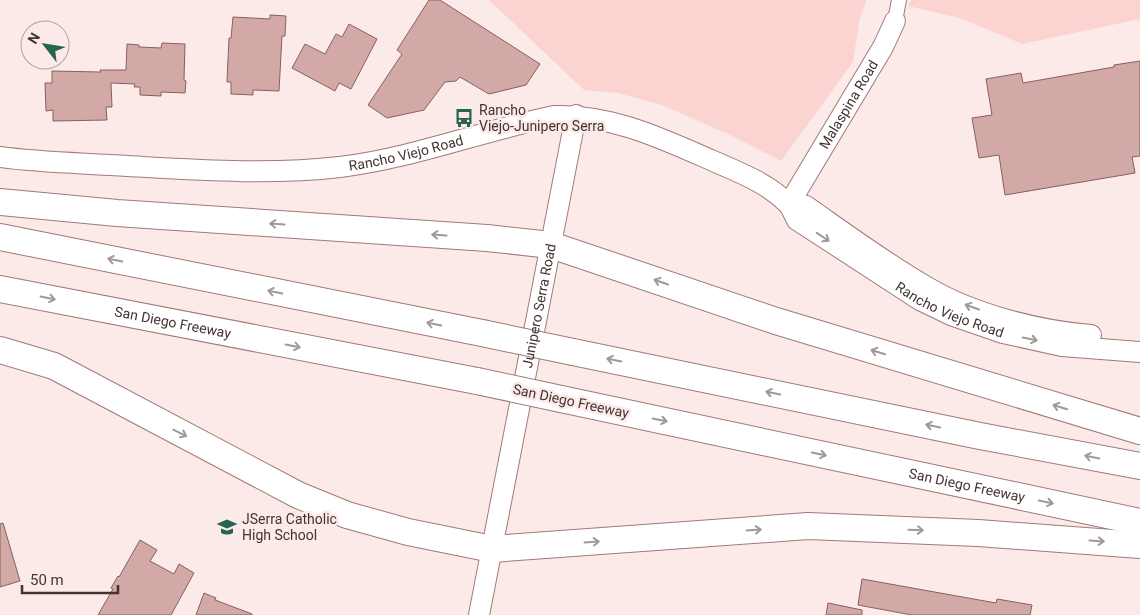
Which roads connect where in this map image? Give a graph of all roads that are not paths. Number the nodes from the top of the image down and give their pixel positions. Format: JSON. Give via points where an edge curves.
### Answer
{"nodes":[{"id":1,"x":899,"y":0,"type":"edge"},
{"id":2,"x":895,"y":21,"type":"joint"},
{"id":3,"x":576,"y":115,"type":"junction"},
{"id":4,"x":0,"y":158,"type":"edge"},
{"id":5,"x":0,"y":202,"type":"edge"},
{"id":6,"x":788,"y":204,"type":"junction"},
{"id":7,"x":0,"y":237,"type":"edge"},
{"id":8,"x":551,"y":245,"type":"junction"},
{"id":9,"x":0,"y":289,"type":"edge"},
{"id":10,"x":1140,"y":339,"type":"edge"},
{"id":11,"x":0,"y":350,"type":"edge"},
{"id":12,"x":1140,"y":352,"type":"edge"},
{"id":13,"x":1140,"y":431,"type":"edge"},
{"id":14,"x":1140,"y":466,"type":"edge"},
{"id":15,"x":1140,"y":522,"type":"edge"},
{"id":16,"x":1140,"y":545,"type":"edge"},
{"id":17,"x":492,"y":549,"type":"junction"},
{"id":18,"x":479,"y":615,"type":"edge"}],
"edges":[{"from":1,"to":2,"type":"street","name":"Malaspina Road"},
{"from":2,"to":6,"type":"main road","name":"Malaspina Road","via":[[883,47]]},
{"from":3,"to":4,"type":"main road","name":"Rancho Viejo Road","via":[[554,116],[402,154],[314,169],[204,170]]},
{"from":3,"to":6,"type":"main road","name":"Rancho Viejo Road","via":[[639,130],[689,150],[754,178]]},
{"from":3,"to":8,"type":"main road","name":"Junipero Serra Road"},
{"from":8,"to":5,"type":"highway","one_way":true},
{"from":10,"to":6,"type":"main road","name":"Rancho Viejo Road","one_way":true,"via":[[1070,333],[1010,320],[958,303],[920,283],[806,206]]},
{"from":6,"to":12,"type":"main road","name":"Rancho Viejo Road","one_way":true,"via":[[797,220],[920,300],[951,315],[1002,333],[1062,346]]},
{"from":14,"to":7,"type":"highway","one_way":true,"bridge":true},
{"from":13,"to":8,"type":"highway","one_way":true,"via":[[776,321]]},
{"from":8,"to":17,"type":"main road","name":"Junipero Serra Road"},
{"from":9,"to":15,"type":"highway","name":"San Diego Freeway","one_way":true,"bridge":true,"via":[[561,399]]},
{"from":11,"to":17,"type":"highway","one_way":true,"via":[[54,366],[298,494],[347,515],[408,532]]},
{"from":17,"to":16,"type":"highway","one_way":true,"via":[[808,526],[978,533]]},
{"from":17,"to":18,"type":"main road","name":"Junipero Serra Road"}]}
